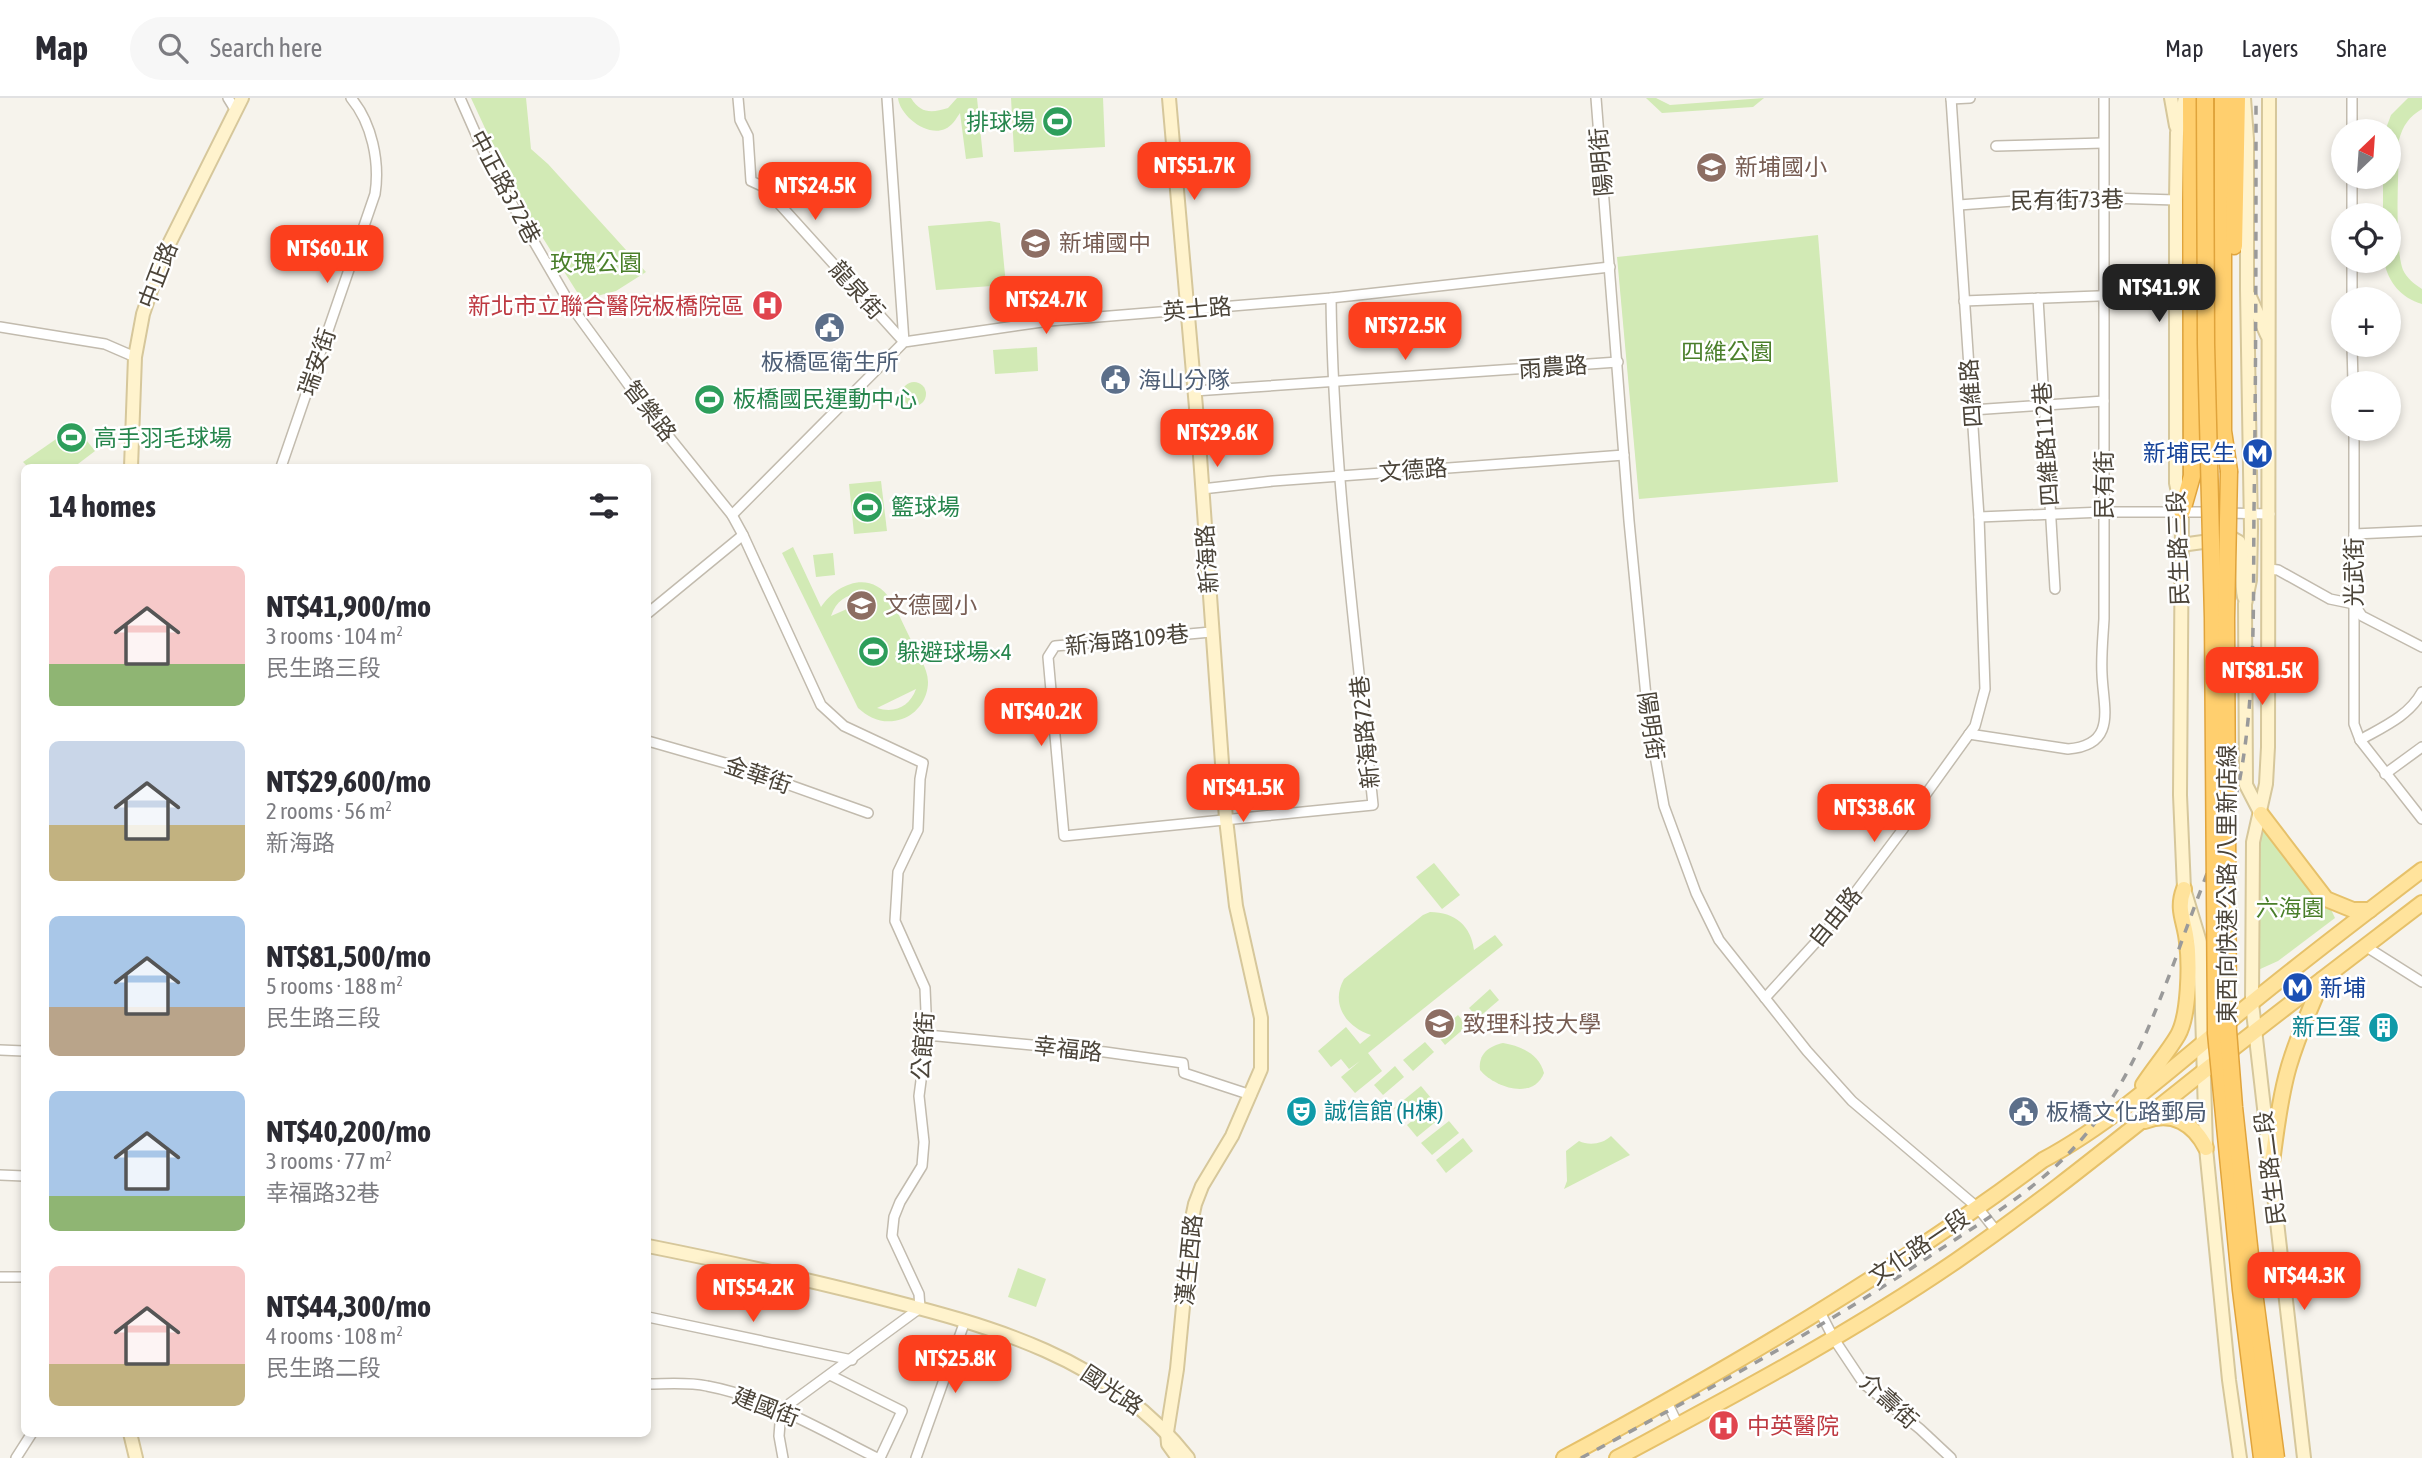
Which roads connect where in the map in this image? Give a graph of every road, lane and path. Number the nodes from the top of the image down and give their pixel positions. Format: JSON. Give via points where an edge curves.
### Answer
{"nodes":[{"id":1,"x":228,"y":98,"type":"edge"},
{"id":2,"x":242,"y":98,"type":"edge"},
{"id":3,"x":351,"y":98,"type":"edge"},
{"id":4,"x":460,"y":98,"type":"edge"},
{"id":5,"x":738,"y":98,"type":"edge"},
{"id":6,"x":887,"y":98,"type":"edge"},
{"id":7,"x":1169,"y":98,"type":"edge"},
{"id":8,"x":1596,"y":98,"type":"edge"},
{"id":9,"x":1970,"y":98,"type":"edge"},
{"id":10,"x":2104,"y":98,"type":"edge"},
{"id":11,"x":2171,"y":98,"type":"edge"},
{"id":12,"x":2185,"y":98,"type":"edge"},
{"id":13,"x":2191,"y":98,"type":"edge"},
{"id":14,"x":2205,"y":98,"type":"edge"},
{"id":15,"x":2237,"y":98,"type":"edge"},
{"id":16,"x":2244,"y":98,"type":"edge"},
{"id":17,"x":2251,"y":98,"type":"edge"},
{"id":18,"x":2269,"y":98,"type":"edge"},
{"id":19,"x":2352,"y":98,"type":"edge"},
{"id":20,"x":1951,"y":99,"type":"edge"},
{"id":21,"x":2220,"y":104,"type":"edge"},
{"id":22,"x":236,"y":111,"type":"junction"},
{"id":23,"x":2352,"y":119,"type":"edge"},
{"id":24,"x":2177,"y":133,"type":"junction"},
{"id":25,"x":2247,"y":139,"type":"junction"},
{"id":26,"x":2104,"y":143,"type":"junction"},
{"id":27,"x":1996,"y":146,"type":"dead end"},
{"id":28,"x":2103,"y":197,"type":"junction"},
{"id":29,"x":2176,"y":200,"type":"junction"},
{"id":30,"x":1959,"y":205,"type":"junction"},
{"id":31,"x":1610,"y":267,"type":"junction"},
{"id":32,"x":2247,"y":290,"type":"junction"},
{"id":33,"x":2176,"y":293,"type":"junction"},
{"id":34,"x":2102,"y":295,"type":"junction"},
{"id":35,"x":1331,"y":298,"type":"junction"},
{"id":36,"x":2038,"y":298,"type":"junction"},
{"id":37,"x":1964,"y":301,"type":"junction"},
{"id":38,"x":572,"y":308,"type":"joint"},
{"id":39,"x":1187,"y":310,"type":"junction"},
{"id":40,"x":0,"y":327,"type":"edge"},
{"id":41,"x":2268,"y":338,"type":"junction"},
{"id":42,"x":904,"y":342,"type":"junction"},
{"id":43,"x":135,"y":357,"type":"junction"},
{"id":44,"x":1618,"y":362,"type":"junction"},
{"id":45,"x":1332,"y":382,"type":"junction"},
{"id":46,"x":1194,"y":391,"type":"junction"},
{"id":47,"x":2104,"y":401,"type":"junction"},
{"id":48,"x":2043,"y":405,"type":"junction"},
{"id":49,"x":1972,"y":410,"type":"junction"},
{"id":50,"x":2354,"y":441,"type":"edge"},
{"id":51,"x":1624,"y":455,"type":"junction"},
{"id":52,"x":131,"y":464,"type":"edge"},
{"id":53,"x":282,"y":464,"type":"edge"},
{"id":54,"x":2211,"y":471,"type":"junction"},
{"id":55,"x":2229,"y":471,"type":"junction"},
{"id":56,"x":1339,"y":476,"type":"junction"},
{"id":57,"x":1202,"y":489,"type":"junction"},
{"id":58,"x":2182,"y":511,"type":"junction"},
{"id":59,"x":2104,"y":512,"type":"junction"},
{"id":60,"x":2050,"y":513,"type":"junction"},
{"id":61,"x":2251,"y":514,"type":"junction"},
{"id":62,"x":2270,"y":514,"type":"junction"},
{"id":63,"x":732,"y":515,"type":"junction"},
{"id":64,"x":1979,"y":517,"type":"junction"},
{"id":65,"x":2422,"y":531,"type":"edge"},
{"id":66,"x":2354,"y":534,"type":"junction"},
{"id":67,"x":743,"y":535,"type":"junction"},
{"id":68,"x":2181,"y":545,"type":"junction"},
{"id":69,"x":2269,"y":569,"type":"junction"},
{"id":70,"x":2054,"y":589,"type":"dead end"},
{"id":71,"x":2245,"y":604,"type":"junction"},
{"id":72,"x":2354,"y":604,"type":"junction"},
{"id":73,"x":651,"y":610,"type":"edge"},
{"id":74,"x":1211,"y":632,"type":"junction"},
{"id":75,"x":2422,"y":647,"type":"edge"},
{"id":76,"x":1985,"y":689,"type":"joint"},
{"id":77,"x":2422,"y":692,"type":"edge"},
{"id":78,"x":1969,"y":734,"type":"junction"},
{"id":79,"x":2360,"y":740,"type":"junction"},
{"id":80,"x":651,"y":742,"type":"edge"},
{"id":81,"x":2422,"y":747,"type":"edge"},
{"id":82,"x":2385,"y":774,"type":"junction"},
{"id":83,"x":868,"y":813,"type":"dead end"},
{"id":84,"x":2261,"y":814,"type":"junction"},
{"id":85,"x":1226,"y":819,"type":"junction"},
{"id":86,"x":2422,"y":819,"type":"edge"},
{"id":87,"x":1064,"y":836,"type":"joint"},
{"id":88,"x":2422,"y":870,"type":"edge"},
{"id":89,"x":2184,"y":889,"type":"junction"},
{"id":90,"x":2422,"y":903,"type":"edge"},
{"id":91,"x":2370,"y":910,"type":"junction"},
{"id":92,"x":2365,"y":946,"type":"junction"},
{"id":93,"x":2324,"y":978,"type":"junction"},
{"id":94,"x":2422,"y":982,"type":"edge"},
{"id":95,"x":1765,"y":998,"type":"junction"},
{"id":96,"x":2252,"y":1003,"type":"junction"},
{"id":97,"x":1261,"y":1018,"type":"joint"},
{"id":98,"x":2255,"y":1032,"type":"junction"},
{"id":99,"x":927,"y":1035,"type":"junction"},
{"id":100,"x":2202,"y":1044,"type":"junction"},
{"id":101,"x":0,"y":1050,"type":"edge"},
{"id":102,"x":21,"y":1051,"type":"edge"},
{"id":103,"x":2204,"y":1071,"type":"junction"},
{"id":104,"x":1251,"y":1094,"type":"junction"},
{"id":105,"x":2135,"y":1098,"type":"junction"},
{"id":106,"x":2141,"y":1122,"type":"junction"},
{"id":107,"x":2206,"y":1148,"type":"junction"},
{"id":108,"x":2271,"y":1169,"type":"junction"},
{"id":109,"x":0,"y":1175,"type":"edge"},
{"id":110,"x":21,"y":1176,"type":"edge"},
{"id":111,"x":1978,"y":1208,"type":"junction"},
{"id":112,"x":1997,"y":1232,"type":"junction"},
{"id":113,"x":651,"y":1247,"type":"edge"},
{"id":114,"x":0,"y":1277,"type":"edge"},
{"id":115,"x":21,"y":1277,"type":"edge"},
{"id":116,"x":920,"y":1308,"type":"junction"},
{"id":117,"x":1820,"y":1312,"type":"junction"},
{"id":118,"x":651,"y":1318,"type":"edge"},
{"id":119,"x":965,"y":1321,"type":"junction"},
{"id":120,"x":1834,"y":1339,"type":"junction"},
{"id":121,"x":852,"y":1360,"type":"junction"},
{"id":122,"x":830,"y":1375,"type":"junction"},
{"id":123,"x":651,"y":1384,"type":"edge"},
{"id":124,"x":1667,"y":1402,"type":"junction"},
{"id":125,"x":781,"y":1410,"type":"junction"},
{"id":126,"x":1678,"y":1425,"type":"junction"},
{"id":127,"x":1167,"y":1432,"type":"junction"},
{"id":128,"x":29,"y":1437,"type":"edge"},
{"id":129,"x":131,"y":1437,"type":"edge"},
{"id":130,"x":16,"y":1458,"type":"edge"},
{"id":131,"x":136,"y":1458,"type":"edge"},
{"id":132,"x":783,"y":1458,"type":"edge"},
{"id":133,"x":878,"y":1458,"type":"edge"},
{"id":134,"x":916,"y":1458,"type":"edge"},
{"id":135,"x":1178,"y":1458,"type":"edge"},
{"id":136,"x":1188,"y":1458,"type":"edge"},
{"id":137,"x":1564,"y":1458,"type":"edge"},
{"id":138,"x":1617,"y":1458,"type":"edge"},
{"id":139,"x":1951,"y":1458,"type":"edge"},
{"id":140,"x":2240,"y":1458,"type":"edge"},
{"id":141,"x":2262,"y":1458,"type":"edge"},
{"id":142,"x":2276,"y":1458,"type":"edge"},
{"id":143,"x":2304,"y":1458,"type":"edge"}],
"edges":[{"from":1,"to":22,"type":"street"},
{"from":2,"to":22,"type":"main road","name":"中正路"},
{"from":3,"to":53,"type":"street","name":"瑞安街","via":[[367,124],[374,148],[375,194]]},
{"from":4,"to":38,"type":"street","name":"中正路372巷","via":[[490,166]]},
{"from":5,"to":42,"type":"street","name":"龍泉街","via":[[740,120],[748,136],[751,181],[764,187]]},
{"from":6,"to":42,"type":"street"},
{"from":7,"to":39,"type":"main road","name":"新海路"},
{"from":8,"to":31,"type":"street","name":"陽明街"},
{"from":9,"to":20,"type":"street"},
{"from":10,"to":26,"type":"street","name":"民有街"},
{"from":11,"to":24,"type":"main road","name":"民生路三段"},
{"from":12,"to":24,"type":"main road","name":"民生路三段"},
{"from":13,"to":58,"type":"highway","via":[[2192,476]]},
{"from":14,"to":54,"type":"highway","name":"東西向快速公路 八里新店線","bridge":true},
{"from":15,"to":55,"type":"highway","name":"東西向快速公路 八里新店線"},
{"from":16,"to":25,"type":"main road"},
{"from":17,"to":25,"type":"main road"},
{"from":18,"to":41,"type":"main road"},
{"from":19,"to":23,"type":"street"},
{"from":20,"to":30,"type":"street","name":"四維路"},
{"from":21,"to":54,"type":"highway","bridge":true,"via":[[2217,391]]},
{"from":21,"to":55,"type":"highway","via":[[2223,431]]},
{"from":22,"to":43,"type":"main road","name":"中正路","via":[[162,258],[143,314]]},
{"from":24,"to":29,"type":"main road","name":"民生路三段"},
{"from":25,"to":32,"type":"main road"},
{"from":26,"to":27,"type":"street"},
{"from":26,"to":28,"type":"street","name":"民有街"},
{"from":28,"to":29,"type":"street","name":"民有街73巷"},
{"from":28,"to":30,"type":"street","name":"民有街73巷"},
{"from":28,"to":34,"type":"street","name":"民有街"},
{"from":29,"to":33,"type":"main road","name":"民生路三段"},
{"from":30,"to":37,"type":"street","name":"四維路"},
{"from":31,"to":35,"type":"street","name":"英士路"},
{"from":31,"to":44,"type":"street","name":"陽明街"},
{"from":32,"to":41,"type":"main road"},
{"from":32,"to":61,"type":"main road"},
{"from":33,"to":34,"type":"street"},
{"from":33,"to":58,"type":"main road","name":"民生路三段","via":[[2176,483]]},
{"from":34,"to":36,"type":"street"},
{"from":34,"to":47,"type":"street","name":"民有街"},
{"from":35,"to":39,"type":"street","name":"英士路"},
{"from":35,"to":45,"type":"street"},
{"from":36,"to":37,"type":"street"},
{"from":36,"to":48,"type":"street","name":"四維路112巷"},
{"from":37,"to":49,"type":"street","name":"四維路"},
{"from":38,"to":63,"type":"street","name":"智樂路"},
{"from":39,"to":42,"type":"street","name":"英士路","via":[[1049,321]]},
{"from":39,"to":46,"type":"main road","name":"新海路"},
{"from":40,"to":43,"type":"street","via":[[105,344]]},
{"from":41,"to":62,"type":"main road"},
{"from":42,"to":63,"type":"street"},
{"from":43,"to":52,"type":"main road","name":"中正路"},
{"from":44,"to":45,"type":"street","name":"雨農路"},
{"from":44,"to":51,"type":"street","name":"陽明街"},
{"from":45,"to":46,"type":"street","name":"雨農路"},
{"from":45,"to":56,"type":"street"},
{"from":46,"to":57,"type":"main road","name":"新海路"},
{"from":47,"to":48,"type":"street"},
{"from":47,"to":59,"type":"street","name":"民有街"},
{"from":48,"to":49,"type":"street"},
{"from":48,"to":60,"type":"street","name":"四維路112巷"},
{"from":49,"to":64,"type":"street","name":"四維路"},
{"from":50,"to":66,"type":"street","name":"光武街"},
{"from":51,"to":56,"type":"street","name":"文德路"},
{"from":51,"to":95,"type":"street","name":"陽明街","via":[[1648,717],[1664,806],[1719,940]]},
{"from":54,"to":141,"type":"highway","name":"東西向快速公路 八里新店線","bridge":true,"via":[[2216,1033]]},
{"from":55,"to":142,"type":"highway","name":"東西向快速公路 八里新店線","bridge":true,"via":[[2228,1030]]},
{"from":56,"to":57,"type":"street","name":"文德路"},
{"from":56,"to":85,"type":"street","name":"新海路72巷","via":[[1373,805]]},
{"from":57,"to":74,"type":"main road","name":"新海路"},
{"from":58,"to":59,"type":"street"},
{"from":58,"to":61,"type":"street"},
{"from":58,"to":68,"type":"main road","name":"民生路三段"},
{"from":59,"to":60,"type":"street"},
{"from":59,"to":78,"type":"street","name":"民有街","via":[[2104,726],[2091,742],[2068,749]]},
{"from":60,"to":64,"type":"street"},
{"from":60,"to":70,"type":"street","name":"四維路112巷"},
{"from":61,"to":62,"type":"street"},
{"from":61,"to":71,"type":"main road"},
{"from":62,"to":69,"type":"main road"},
{"from":63,"to":67,"type":"street","name":"公館街"},
{"from":64,"to":76,"type":"street","name":"四維路"},
{"from":65,"to":66,"type":"street"},
{"from":66,"to":72,"type":"street","name":"光武街"},
{"from":67,"to":73,"type":"street"},
{"from":67,"to":99,"type":"street","name":"公館街","via":[[821,705],[844,726],[923,763],[918,830],[898,872],[895,921],[925,988]]},
{"from":68,"to":71,"type":"main road","via":[[2232,538],[2239,542]]},
{"from":68,"to":89,"type":"main road","name":"民生路三段"},
{"from":69,"to":72,"type":"street","via":[[2330,600]]},
{"from":69,"to":84,"type":"main road","via":[[2269,747]]},
{"from":71,"to":84,"type":"main road","via":[[2246,785]]},
{"from":72,"to":75,"type":"street","via":[[2362,616]]},
{"from":72,"to":79,"type":"street","name":"光武街","via":[[2354,724]]},
{"from":74,"to":85,"type":"main road","name":"新海路"},
{"from":74,"to":87,"type":"street","name":"新海路109巷","via":[[1055,646],[1048,657]]},
{"from":76,"to":78,"type":"street","name":"自由路"},
{"from":77,"to":79,"type":"street","via":[[2407,711]]},
{"from":78,"to":95,"type":"street","name":"自由路","via":[[1850,902]]},
{"from":79,"to":82,"type":"street","name":"光武街"},
{"from":80,"to":83,"type":"street","name":"金華街","via":[[739,767]]},
{"from":81,"to":82,"type":"street"},
{"from":82,"to":86,"type":"street","name":"光武街"},
{"from":84,"to":91,"type":"main road","via":[[2326,899],[2353,910]]},
{"from":84,"to":96,"type":"main road","via":[[2253,842]]},
{"from":85,"to":87,"type":"street","name":"新海路72巷"},
{"from":85,"to":97,"type":"main road","name":"新海路","via":[[1236,906]]},
{"from":88,"to":91,"type":"main road","name":"文化路一段"},
{"from":89,"to":100,"type":"main road","name":"民生路三段","via":[[2200,942]]},
{"from":89,"to":105,"type":"main road","via":[[2179,903],[2187,942],[2184,1014],[2179,1033]]},
{"from":90,"to":92,"type":"main road","name":"文化路一段"},
{"from":91,"to":96,"type":"main road","name":"文化路一段"},
{"from":92,"to":93,"type":"main road","name":"文化路一段"},
{"from":92,"to":94,"type":"street"},
{"from":93,"to":98,"type":"main road","name":"文化路一段"},
{"from":93,"to":108,"type":"main road","via":[[2288,1069]]},
{"from":95,"to":111,"type":"street","name":"陽明街","via":[[1852,1101]]},
{"from":96,"to":98,"type":"main road","name":"民生路二段"},
{"from":96,"to":100,"type":"main road","name":"文化路一段"},
{"from":97,"to":104,"type":"main road","name":"漢生西路","via":[[1261,1069]]},
{"from":98,"to":103,"type":"main road","name":"文化路一段"},
{"from":98,"to":108,"type":"main road","name":"民生路二段"},
{"from":99,"to":104,"type":"street","name":"幸福路","via":[[1183,1063],[1184,1073]]},
{"from":99,"to":116,"type":"street","name":"公館街","via":[[919,1096],[922,1166],[900,1202],[892,1236],[919,1294]]},
{"from":100,"to":103,"type":"main road"},
{"from":100,"to":105,"type":"main road","name":"文化路一段"},
{"from":101,"to":102,"type":"street"},
{"from":103,"to":106,"type":"main road","name":"文化路一段"},
{"from":103,"to":107,"type":"main road"},
{"from":104,"to":127,"type":"main road","name":"漢生西路","via":[[1195,1204]]},
{"from":105,"to":111,"type":"main road","name":"文化路一段"},
{"from":106,"to":107,"type":"main road","via":[[2179,1120],[2200,1136]]},
{"from":106,"to":112,"type":"main road","name":"文化路一段"},
{"from":107,"to":140,"type":"main road"},
{"from":108,"to":143,"type":"main road","name":"民生路二段"},
{"from":109,"to":110,"type":"street"},
{"from":111,"to":112,"type":"street","name":"陽明街"},
{"from":111,"to":117,"type":"main road","name":"文化路一段"},
{"from":112,"to":120,"type":"main road","name":"文化路一段"},
{"from":113,"to":116,"type":"main road","name":"國光路"},
{"from":114,"to":115,"type":"street"},
{"from":116,"to":119,"type":"main road","name":"國光路"},
{"from":116,"to":121,"type":"street"},
{"from":117,"to":120,"type":"street","name":"介壽街"},
{"from":117,"to":124,"type":"main road","name":"文化路一段"},
{"from":118,"to":121,"type":"street"},
{"from":119,"to":127,"type":"main road","name":"國光路","via":[[1048,1350],[1083,1369],[1149,1414]]},
{"from":119,"to":134,"type":"street"},
{"from":120,"to":126,"type":"main road","name":"文化路一段"},
{"from":120,"to":139,"type":"street","name":"介壽街","via":[[1864,1384]]},
{"from":121,"to":122,"type":"street"},
{"from":122,"to":125,"type":"street"},
{"from":122,"to":133,"type":"street","via":[[902,1412]]},
{"from":123,"to":125,"type":"street","name":"建國街","via":[[706,1386]]},
{"from":124,"to":126,"type":"street"},
{"from":124,"to":137,"type":"main road","name":"文化路一段"},
{"from":125,"to":132,"type":"street"},
{"from":125,"to":133,"type":"street","name":"建國街"},
{"from":126,"to":138,"type":"main road","name":"文化路一段"},
{"from":127,"to":135,"type":"main road","via":[[1168,1444]]},
{"from":127,"to":136,"type":"main road"},
{"from":128,"to":130,"type":"street"},
{"from":129,"to":131,"type":"main road"}]}
